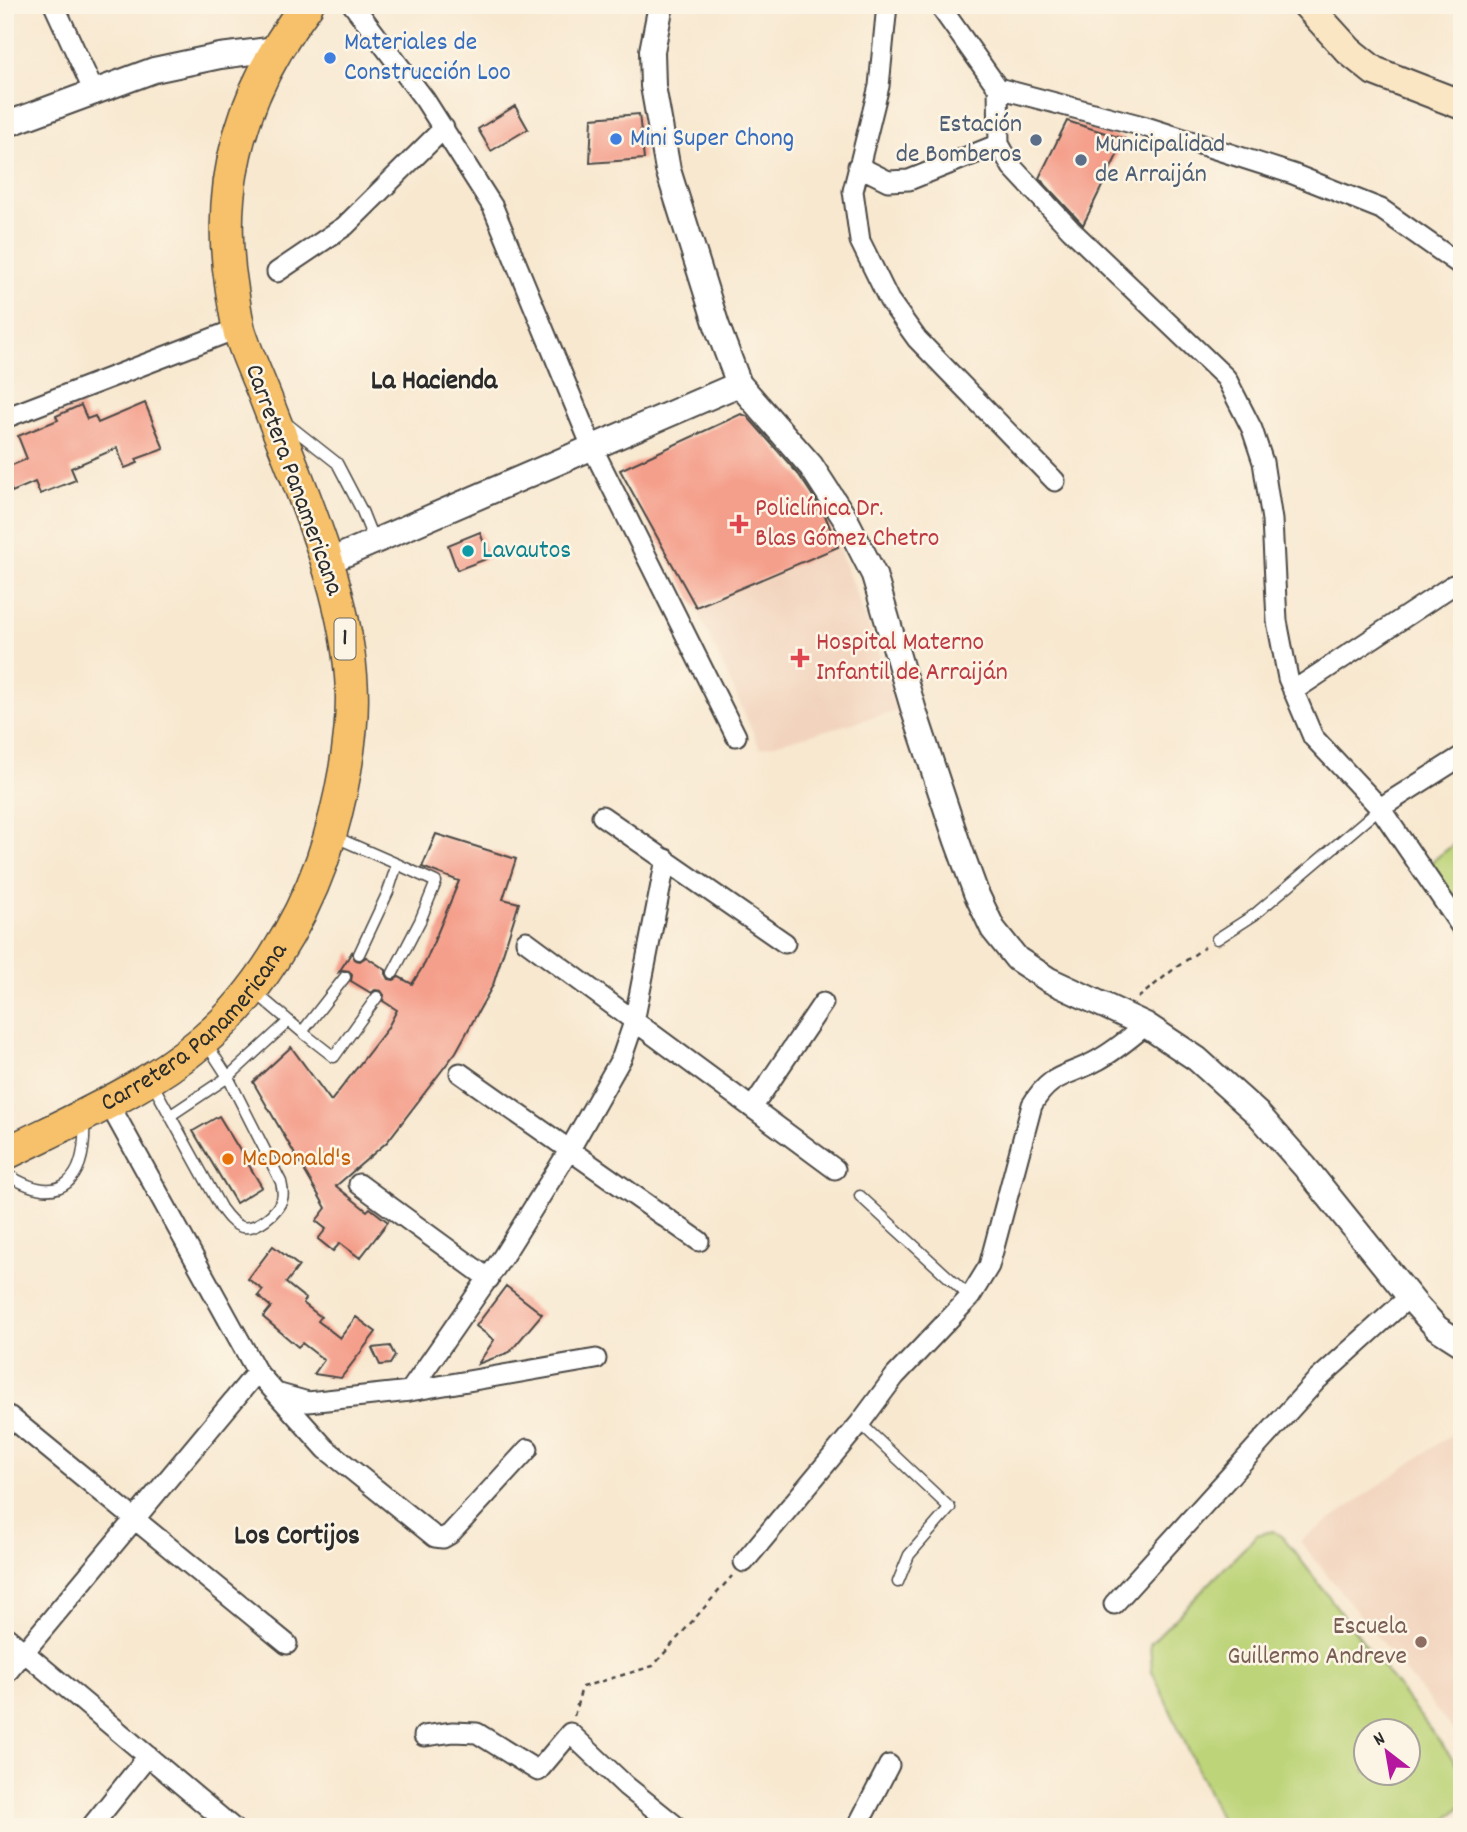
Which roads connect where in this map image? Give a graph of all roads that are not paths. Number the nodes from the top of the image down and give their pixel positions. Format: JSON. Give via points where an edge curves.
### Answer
{"nodes":[{"id":1,"x":54,"y":5,"type":"edge"},
{"id":2,"x":307,"y":5,"type":"edge"},
{"id":3,"x":353,"y":5,"type":"edge"},
{"id":4,"x":662,"y":5,"type":"edge"},
{"id":5,"x":887,"y":5,"type":"edge"},
{"id":6,"x":939,"y":5,"type":"edge"},
{"id":7,"x":1307,"y":5,"type":"edge"},
{"id":8,"x":276,"y":49,"type":"junction"},
{"id":9,"x":998,"y":88,"type":"junction"},
{"id":10,"x":94,"y":94,"type":"junction"},
{"id":11,"x":1462,"y":104,"type":"edge"},
{"id":12,"x":5,"y":125,"type":"edge"},
{"id":13,"x":444,"y":128,"type":"junction"},
{"id":14,"x":999,"y":144,"type":"junction"},
{"id":15,"x":858,"y":166,"type":"junction"},
{"id":16,"x":1462,"y":265,"type":"edge"},
{"id":17,"x":277,"y":272,"type":"dead end"},
{"id":18,"x":239,"y":328,"type":"junction"},
{"id":19,"x":739,"y":384,"type":"junction"},
{"id":20,"x":270,"y":411,"type":"junction"},
{"id":21,"x":5,"y":418,"type":"edge"},
{"id":22,"x":592,"y":447,"type":"junction"},
{"id":23,"x":1055,"y":481,"type":"dead end"},
{"id":24,"x":374,"y":542,"type":"junction"},
{"id":25,"x":327,"y":562,"type":"junction"},
{"id":26,"x":1453,"y":585,"type":"dead end"},
{"id":27,"x":1293,"y":691,"type":"junction"},
{"id":28,"x":736,"y":736,"type":"dead end"},
{"id":29,"x":1462,"y":756,"type":"edge"},
{"id":30,"x":1380,"y":808,"type":"junction"},
{"id":31,"x":602,"y":816,"type":"dead end"},
{"id":32,"x":331,"y":835,"type":"junction"},
{"id":33,"x":666,"y":859,"type":"junction"},
{"id":34,"x":397,"y":864,"type":"junction"},
{"id":35,"x":1462,"y":928,"type":"edge"},
{"id":36,"x":1217,"y":939,"type":"road end"},
{"id":37,"x":526,"y":941,"type":"dead end"},
{"id":38,"x":785,"y":943,"type":"dead end"},
{"id":39,"x":359,"y":954,"type":"dead end"},
{"id":40,"x":393,"y":973,"type":"dead end"},
{"id":41,"x":345,"y":977,"type":"dead end"},
{"id":42,"x":252,"y":989,"type":"junction"},
{"id":43,"x":377,"y":997,"type":"dead end"},
{"id":44,"x":823,"y":1003,"type":"dead end"},
{"id":45,"x":289,"y":1021,"type":"junction"},
{"id":46,"x":634,"y":1022,"type":"junction"},
{"id":47,"x":1146,"y":1025,"type":"junction"},
{"id":48,"x":303,"y":1032,"type":"junction"},
{"id":49,"x":205,"y":1040,"type":"junction"},
{"id":50,"x":460,"y":1073,"type":"dead end"},
{"id":51,"x":228,"y":1077,"type":"junction"},
{"id":52,"x":150,"y":1081,"type":"junction"},
{"id":53,"x":96,"y":1108,"type":"junction"},
{"id":54,"x":752,"y":1108,"type":"junction"},
{"id":55,"x":171,"y":1115,"type":"junction"},
{"id":56,"x":570,"y":1149,"type":"junction"},
{"id":57,"x":5,"y":1154,"type":"edge"},
{"id":58,"x":835,"y":1169,"type":"dead end"},
{"id":59,"x":5,"y":1173,"type":"edge"},
{"id":60,"x":359,"y":1184,"type":"dead end"},
{"id":61,"x":860,"y":1196,"type":"dead end"},
{"id":62,"x":699,"y":1241,"type":"dead end"},
{"id":63,"x":489,"y":1279,"type":"junction"},
{"id":64,"x":970,"y":1297,"type":"junction"},
{"id":65,"x":1409,"y":1297,"type":"junction"},
{"id":66,"x":1462,"y":1345,"type":"edge"},
{"id":67,"x":596,"y":1359,"type":"dead end"},
{"id":68,"x":257,"y":1372,"type":"junction"},
{"id":69,"x":410,"y":1391,"type":"junction"},
{"id":70,"x":275,"y":1392,"type":"junction"},
{"id":71,"x":331,"y":1399,"type":"junction"},
{"id":72,"x":9,"y":1416,"type":"dead end"},
{"id":73,"x":860,"y":1423,"type":"junction"},
{"id":74,"x":311,"y":1434,"type":"junction"},
{"id":75,"x":528,"y":1449,"type":"dead end"},
{"id":76,"x":135,"y":1519,"type":"junction"},
{"id":77,"x":744,"y":1562,"type":"road end"},
{"id":78,"x":898,"y":1583,"type":"dead end"},
{"id":79,"x":1114,"y":1604,"type":"dead end"},
{"id":80,"x":5,"y":1636,"type":"edge"},
{"id":81,"x":287,"y":1644,"type":"dead end"},
{"id":82,"x":24,"y":1652,"type":"junction"},
{"id":83,"x":5,"y":1675,"type":"edge"},
{"id":84,"x":424,"y":1736,"type":"dead end"},
{"id":85,"x":148,"y":1756,"type":"junction"},
{"id":86,"x":889,"y":1765,"type":"dead end"},
{"id":87,"x":92,"y":1827,"type":"edge"},
{"id":88,"x":232,"y":1827,"type":"edge"},
{"id":89,"x":677,"y":1827,"type":"edge"},
{"id":90,"x":857,"y":1827,"type":"edge"}],
"edges":[{"from":1,"to":10,"type":"street"},
{"from":2,"to":8,"type":"highway","name":"Carretera Panamericana","number":"1"},
{"from":3,"to":13,"type":"street"},
{"from":4,"to":19,"type":"street","via":[[652,51],[653,86],[668,170]]},
{"from":5,"to":15,"type":"street","via":[[879,86]]},
{"from":6,"to":9,"type":"street"},
{"from":7,"to":11,"type":"main road","via":[[1374,71]]},
{"from":8,"to":10,"type":"street","via":[[154,70]]},
{"from":8,"to":18,"type":"highway","name":"Carretera Panamericana","number":"1","via":[[246,113],[227,193],[225,231]]},
{"from":9,"to":14,"type":"street"},
{"from":9,"to":16,"type":"street","via":[[1143,126],[1293,174],[1381,209]]},
{"from":10,"to":12,"type":"street"},
{"from":13,"to":17,"type":"street","via":[[345,226]]},
{"from":13,"to":22,"type":"street","via":[[493,208]]},
{"from":14,"to":15,"type":"street","via":[[909,180],[888,181]]},
{"from":14,"to":27,"type":"street","via":[[1012,167],[1071,230],[1226,378],[1264,462],[1277,621]]},
{"from":15,"to":23,"type":"street","via":[[853,191],[860,242],[889,300],[917,339]]},
{"from":18,"to":20,"type":"highway","name":"Carretera Panamericana","number":"1"},
{"from":18,"to":21,"type":"street"},
{"from":19,"to":22,"type":"street"},
{"from":19,"to":47,"type":"street","via":[[811,466],[874,575],[953,828],[993,929],[1017,959],[1049,981]]},
{"from":20,"to":24,"type":"lane","via":[[337,463]]},
{"from":20,"to":25,"type":"highway","name":"Carretera Panamericana","number":"1"},
{"from":22,"to":24,"type":"street"},
{"from":22,"to":28,"type":"street"},
{"from":24,"to":25,"type":"street"},
{"from":25,"to":32,"type":"highway","name":"Carretera Panamericana","number":"1","via":[[352,677],[343,782]]},
{"from":26,"to":27,"type":"street"},
{"from":27,"to":30,"type":"street","via":[[1312,737]]},
{"from":29,"to":30,"type":"street"},
{"from":30,"to":35,"type":"street"},
{"from":30,"to":36,"type":"lane","via":[[1254,915]]},
{"from":31,"to":33,"type":"street"},
{"from":32,"to":34,"type":"lane"},
{"from":32,"to":42,"type":"highway","name":"Carretera Panamericana","number":"1","via":[[290,931]]},
{"from":33,"to":38,"type":"street"},
{"from":33,"to":46,"type":"street"},
{"from":34,"to":39,"type":"lane"},
{"from":34,"to":40,"type":"lane","via":[[436,882]]},
{"from":37,"to":46,"type":"street"},
{"from":41,"to":48,"type":"lane"},
{"from":42,"to":45,"type":"lane"},
{"from":42,"to":49,"type":"highway","name":"Carretera Panamericana","number":"1"},
{"from":43,"to":48,"type":"lane","via":[[334,1057]]},
{"from":44,"to":54,"type":"street"},
{"from":45,"to":48,"type":"lane"},
{"from":45,"to":51,"type":"lane"},
{"from":46,"to":54,"type":"street"},
{"from":46,"to":56,"type":"street","via":[[622,1057]]},
{"from":47,"to":64,"type":"street","via":[[1098,1060],[1042,1088],[1032,1105],[989,1266]]},
{"from":47,"to":65,"type":"street","via":[[1197,1059],[1258,1114]]},
{"from":49,"to":51,"type":"lane"},
{"from":49,"to":52,"type":"highway","name":"Carretera Panamericana","number":"1"},
{"from":50,"to":56,"type":"street"},
{"from":51,"to":55,"type":"lane"},
{"from":51,"to":55,"type":"lane","via":[[281,1182],[284,1196],[264,1220],[241,1227],[230,1220]]},
{"from":52,"to":53,"type":"highway","name":"Carretera Panamericana","number":"1"},
{"from":52,"to":55,"type":"lane"},
{"from":53,"to":57,"type":"highway","name":"Carretera Panamericana","number":"1"},
{"from":53,"to":59,"type":"lane","via":[[74,1176],[66,1185],[42,1190]]},
{"from":53,"to":68,"type":"street"},
{"from":54,"to":58,"type":"street"},
{"from":56,"to":62,"type":"street"},
{"from":56,"to":63,"type":"street"},
{"from":60,"to":63,"type":"street"},
{"from":61,"to":64,"type":"lane"},
{"from":63,"to":69,"type":"street"},
{"from":64,"to":73,"type":"street","via":[[895,1376]]},
{"from":65,"to":66,"type":"street","via":[[1437,1328]]},
{"from":65,"to":79,"type":"street","via":[[1316,1381]]},
{"from":67,"to":69,"type":"street"},
{"from":68,"to":70,"type":"street"},
{"from":68,"to":76,"type":"street"},
{"from":69,"to":71,"type":"street"},
{"from":70,"to":71,"type":"street","via":[[308,1402]]},
{"from":70,"to":74,"type":"street"},
{"from":71,"to":74,"type":"street"},
{"from":72,"to":76,"type":"street"},
{"from":73,"to":77,"type":"street"},
{"from":73,"to":78,"type":"lane","via":[[950,1508],[909,1555]]},
{"from":74,"to":75,"type":"street","via":[[435,1537],[443,1538]]},
{"from":76,"to":81,"type":"street"},
{"from":76,"to":82,"type":"street"},
{"from":80,"to":82,"type":"street"},
{"from":82,"to":83,"type":"street"},
{"from":82,"to":85,"type":"street"},
{"from":84,"to":89,"type":"street","via":[[477,1733],[538,1771],[570,1733]]},
{"from":85,"to":87,"type":"street"},
{"from":85,"to":88,"type":"street"},
{"from":86,"to":90,"type":"street"}]}
